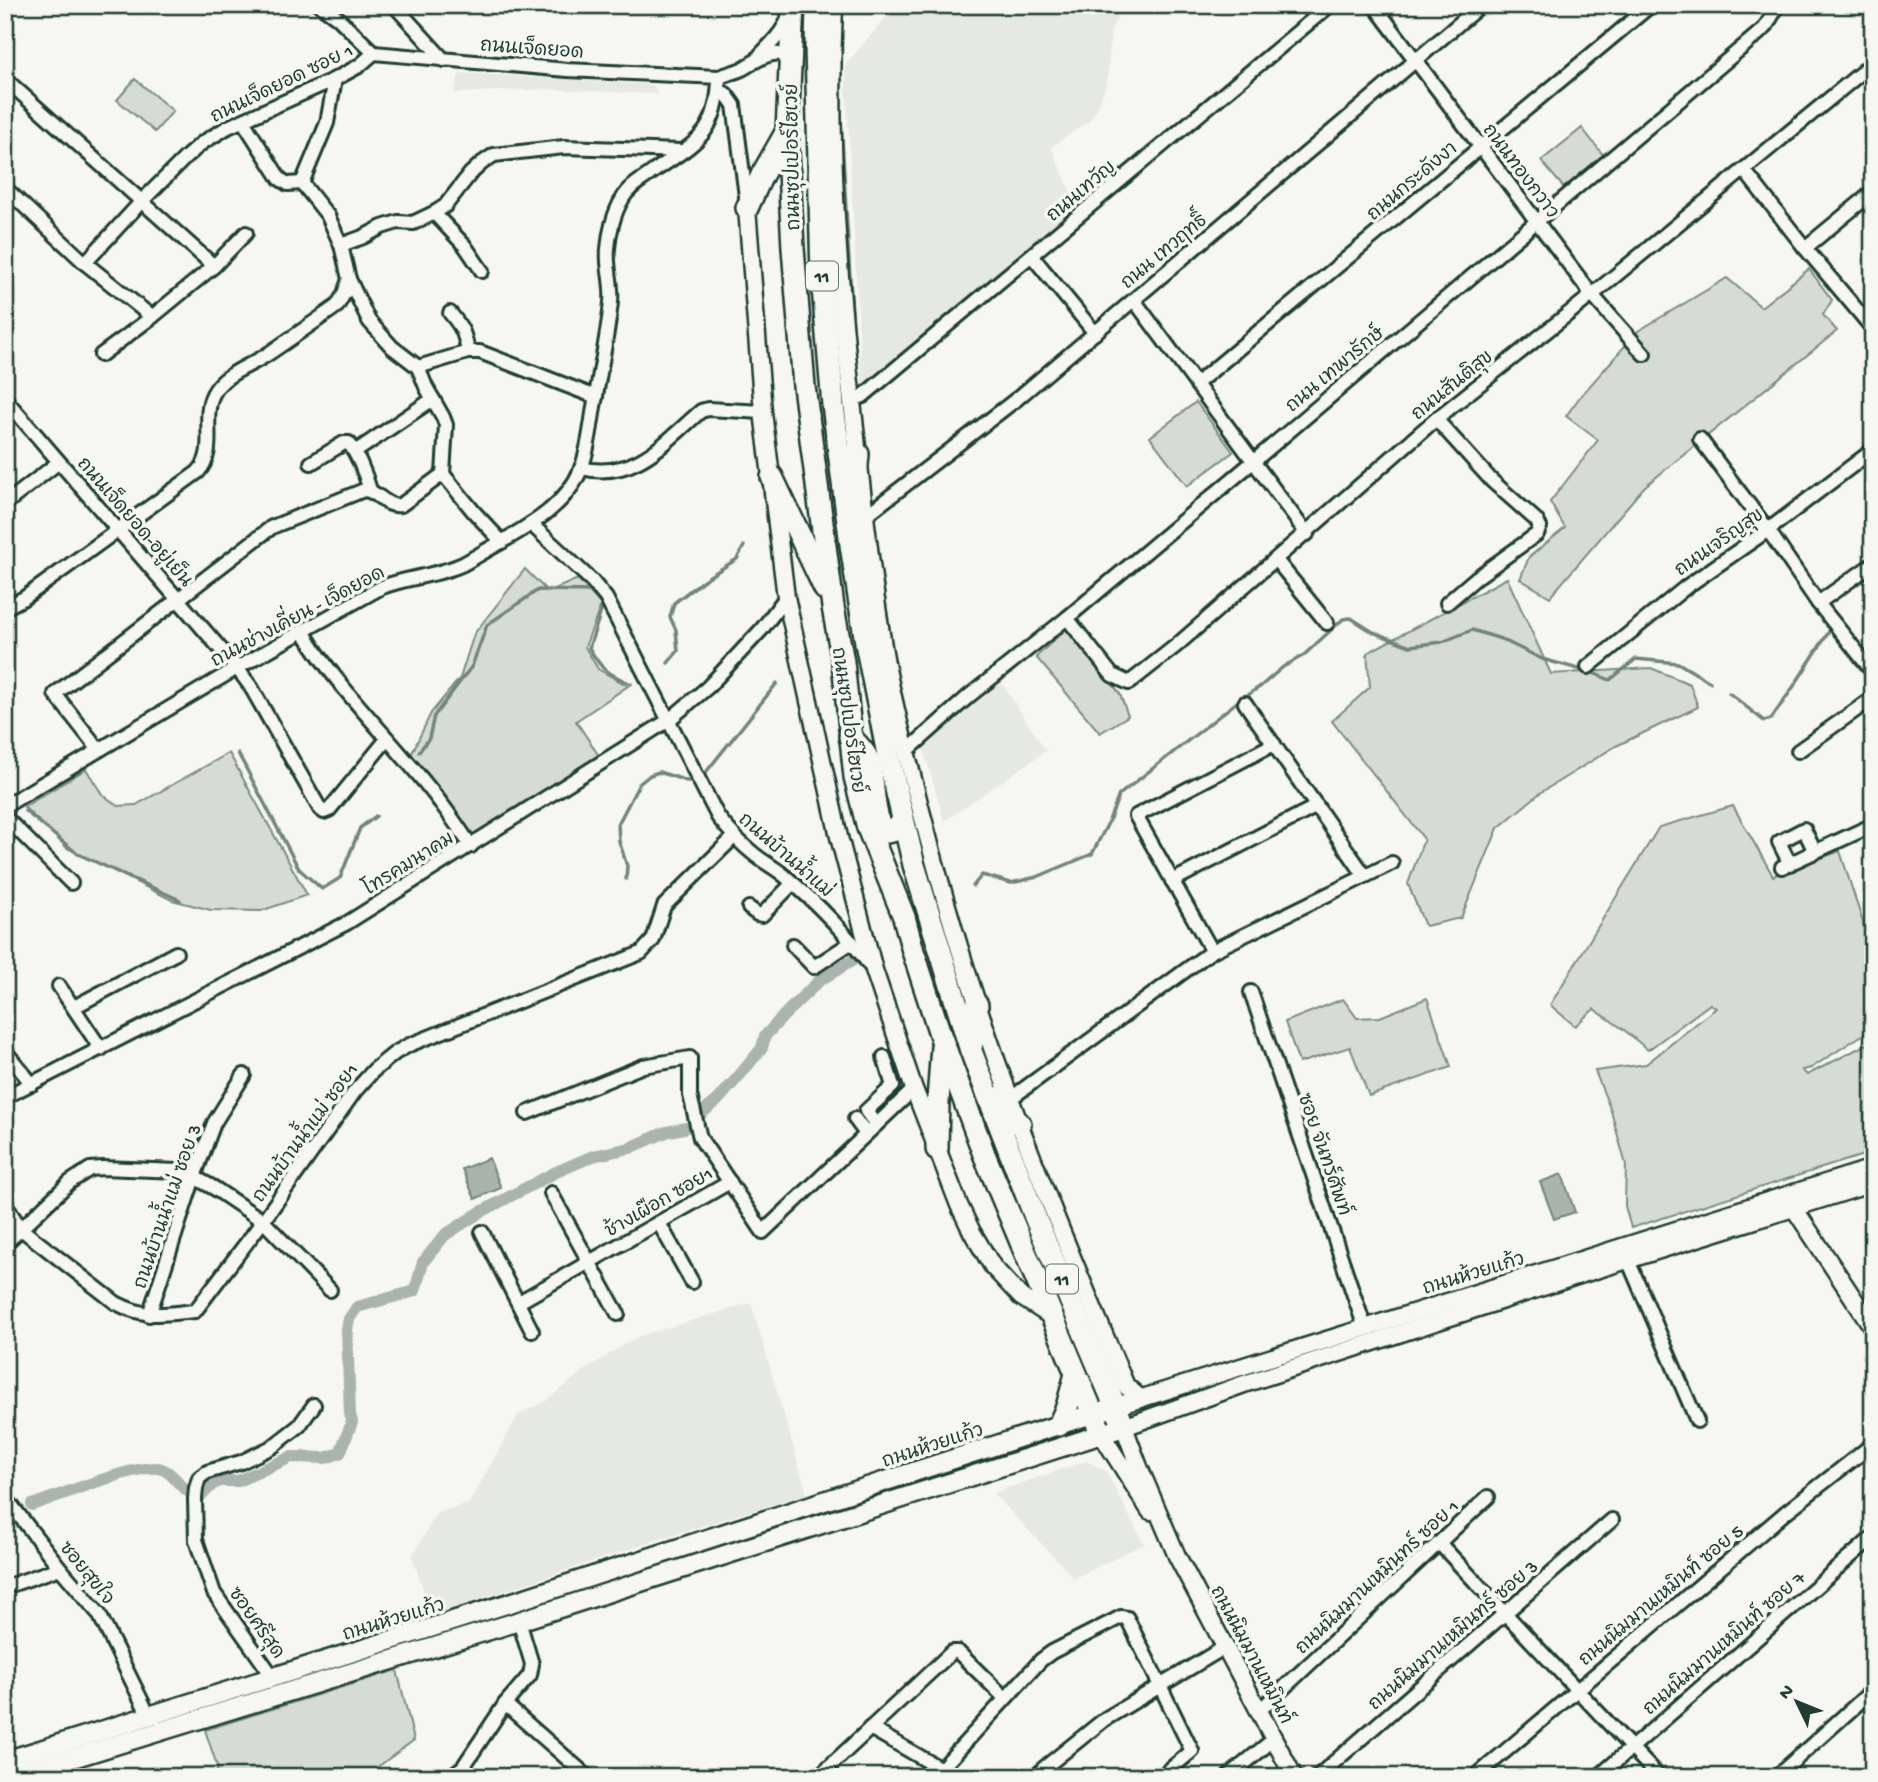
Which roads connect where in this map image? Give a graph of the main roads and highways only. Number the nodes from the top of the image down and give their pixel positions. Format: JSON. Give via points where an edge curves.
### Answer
{"nodes":[{"id":1,"x":817,"y":5,"type":"edge"},
{"id":2,"x":834,"y":5,"type":"edge"},
{"id":3,"x":793,"y":6,"type":"edge"},
{"id":4,"x":787,"y":131,"type":"junction"},
{"id":5,"x":747,"y":208,"type":"joint"},
{"id":6,"x":858,"y":454,"type":"junction"},
{"id":7,"x":772,"y":477,"type":"junction"},
{"id":8,"x":850,"y":545,"type":"junction"},
{"id":9,"x":833,"y":607,"type":"junction"},
{"id":10,"x":850,"y":737,"type":"junction"},
{"id":11,"x":903,"y":820,"type":"junction"},
{"id":12,"x":977,"y":1005,"type":"junction"},
{"id":13,"x":942,"y":1040,"type":"junction"},
{"id":14,"x":971,"y":1051,"type":"junction"},
{"id":15,"x":986,"y":1091,"type":"junction"},
{"id":16,"x":1020,"y":1124,"type":"junction"},
{"id":17,"x":937,"y":1149,"type":"junction"},
{"id":18,"x":1873,"y":1168,"type":"edge"},
{"id":19,"x":1873,"y":1183,"type":"edge"},
{"id":20,"x":1792,"y":1202,"type":"junction"},
{"id":21,"x":1052,"y":1317,"type":"junction"},
{"id":22,"x":1873,"y":1328,"type":"edge"},
{"id":23,"x":1076,"y":1374,"type":"junction"},
{"id":24,"x":1141,"y":1399,"type":"junction"},
{"id":25,"x":1117,"y":1406,"type":"junction"},
{"id":26,"x":1093,"y":1414,"type":"junction"},
{"id":27,"x":1059,"y":1425,"type":"junction"},
{"id":28,"x":1102,"y":1435,"type":"junction"},
{"id":29,"x":1128,"y":1436,"type":"junction"},
{"id":30,"x":1078,"y":1442,"type":"junction"},
{"id":31,"x":1114,"y":1455,"type":"junction"},
{"id":32,"x":1175,"y":1551,"type":"junction"},
{"id":33,"x":513,"y":1602,"type":"junction"},
{"id":34,"x":519,"y":1621,"type":"junction"},
{"id":35,"x":152,"y":1724,"type":"junction"},
{"id":36,"x":5,"y":1761,"type":"edge"},
{"id":37,"x":11,"y":1777,"type":"edge"},
{"id":38,"x":1294,"y":1777,"type":"edge"}],
"edges":[{"from":1,"to":8,"type":"highway","name":"ถนนซุปเปอร์ไฮเวย์","number":"11","via":[[822,276]]},
{"from":2,"to":6,"type":"main road","via":[[835,218]]},
{"from":3,"to":4,"type":"highway","name":"ถนนซุปเปอร์ไฮเวย์","number":"11"},
{"from":4,"to":5,"type":"highway"},
{"from":4,"to":9,"type":"highway","name":"ถนนซุปเปอร์ไฮเวย์","number":"11","via":[[804,386]]},
{"from":5,"to":7,"type":"main road"},
{"from":6,"to":8,"type":"highway"},
{"from":6,"to":12,"type":"main road","via":[[883,648],[906,752]]},
{"from":7,"to":9,"type":"highway"},
{"from":7,"to":17,"type":"main road","via":[[786,597],[839,837],[874,970]]},
{"from":8,"to":11,"type":"highway","name":"ถนนซุปเปอร์ไฮเวย์","number":"11"},
{"from":9,"to":10,"type":"highway","name":"ถนนซุปเปอร์ไฮเวย์","number":"11"},
{"from":10,"to":11,"type":"highway","via":[[866,755],[882,829],[896,830]]},
{"from":10,"to":13,"type":"highway","name":"ถนนซุปเปอร์ไฮเวย์","number":"11","via":[[868,828],[904,917]]},
{"from":11,"to":14,"type":"highway","name":"ถนนซุปเปอร์ไฮเวย์","number":"11"},
{"from":12,"to":14,"type":"highway"},
{"from":12,"to":16,"type":"main road"},
{"from":13,"to":17,"type":"highway"},
{"from":13,"to":21,"type":"highway","name":"ถนนซุปเปอร์ไฮเวย์","number":"11"},
{"from":14,"to":15,"type":"highway","name":"ถนนซุปเปอร์ไฮเวย์","number":"11"},
{"from":15,"to":16,"type":"highway"},
{"from":15,"to":25,"type":"highway","name":"ถนนซุปเปอร์ไฮเวย์","number":"11"},
{"from":16,"to":24,"type":"main road","via":[[1126,1386]]},
{"from":17,"to":21,"type":"main road","via":[[959,1205],[993,1267],[1021,1297]]},
{"from":18,"to":20,"type":"main road","name":"ถนนห้วยแก้ว"},
{"from":19,"to":20,"type":"main road","name":"ถนนห้วยแก้ว"},
{"from":20,"to":22,"type":"main road"},
{"from":20,"to":24,"type":"main road","name":"ถนนห้วยแก้ว"},
{"from":20,"to":29,"type":"main road","name":"ถนนห้วยแก้ว","via":[[1147,1418]]},
{"from":21,"to":23,"type":"highway","name":"ถนนซุปเปอร์ไฮเวย์","number":"11"},
{"from":23,"to":26,"type":"highway","name":"ถนนซุปเปอร์ไฮเวย์","number":"11"},
{"from":23,"to":27,"type":"highway"},
{"from":24,"to":25,"type":"main road","name":"ถนนห้วยแก้ว"},
{"from":25,"to":26,"type":"main road","name":"ถนนห้วยแก้ว"},
{"from":25,"to":29,"type":"highway","name":"ถนนซุปเปอร์ไฮเวย์","number":"11"},
{"from":26,"to":27,"type":"main road","name":"ถนนห้วยแก้ว"},
{"from":26,"to":28,"type":"highway","name":"ถนนซุปเปอร์ไฮเวย์","number":"11"},
{"from":27,"to":33,"type":"main road","name":"ถนนห้วยแก้ว"},
{"from":28,"to":29,"type":"main road","name":"ถนนห้วยแก้ว"},
{"from":28,"to":30,"type":"main road","name":"ถนนห้วยแก้ว"},
{"from":28,"to":31,"type":"main road","name":"ถนนนิมมานเหมินท์","number":"11"},
{"from":29,"to":32,"type":"main road","name":"ถนนนิมมานเหมินท์","number":"11"},
{"from":30,"to":31,"type":"main road"},
{"from":30,"to":34,"type":"main road","name":"ถนนห้วยแก้ว"},
{"from":31,"to":32,"type":"main road","name":"ถนนนิมมานเหมินท์","number":"11"},
{"from":32,"to":38,"type":"main road","name":"ถนนนิมมานเหมินท์","number":"11"},
{"from":33,"to":34,"type":"main road"},
{"from":33,"to":35,"type":"main road","name":"ถนนห้วยแก้ว","via":[[273,1677]]},
{"from":34,"to":35,"type":"main road","name":"ถนนห้วยแก้ว"},
{"from":35,"to":36,"type":"main road","name":"ถนนห้วยแก้ว"},
{"from":35,"to":37,"type":"main road","name":"ถนนห้วยแก้ว"}]}
